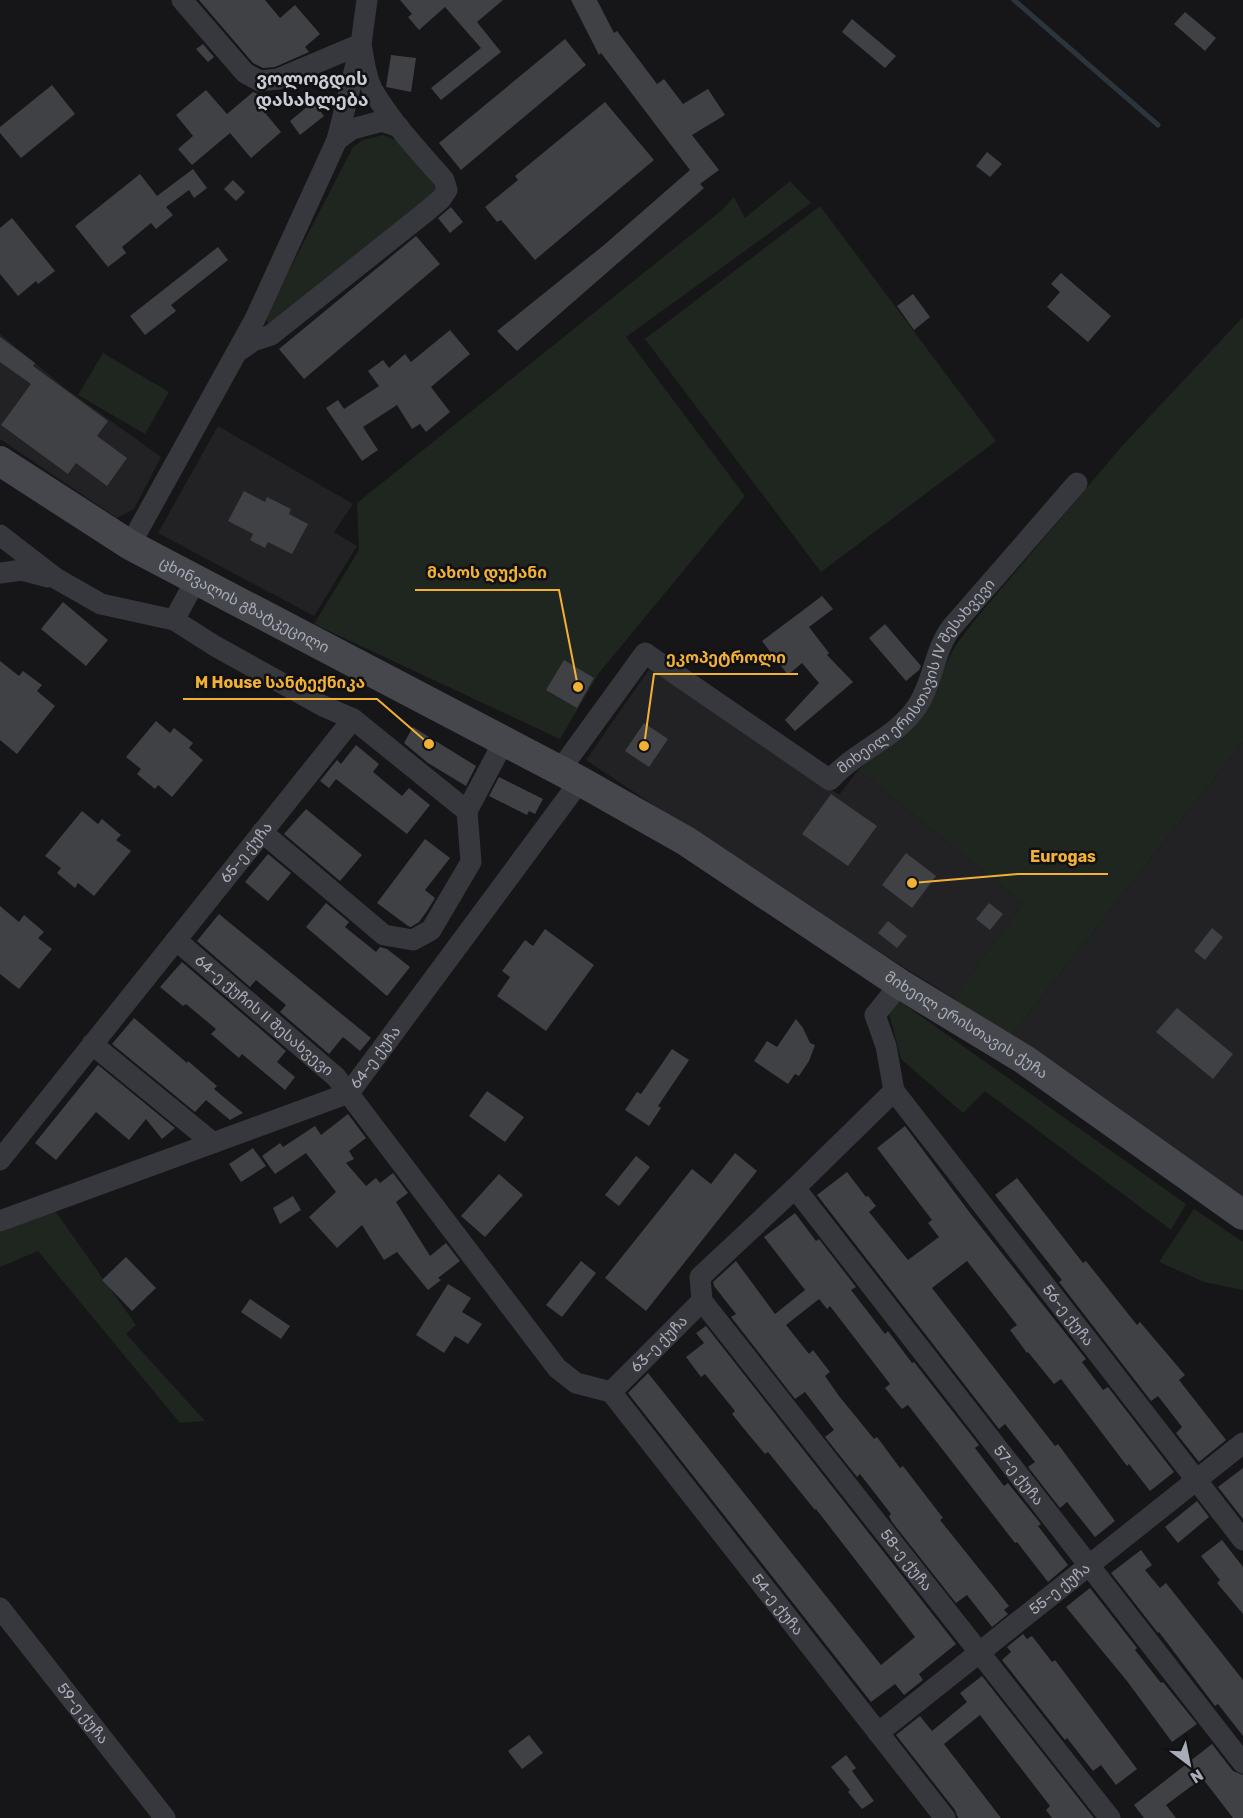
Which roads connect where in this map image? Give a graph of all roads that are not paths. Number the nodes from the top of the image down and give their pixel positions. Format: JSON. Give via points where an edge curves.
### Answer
{"nodes":[{"id":1,"x":182,"y":0,"type":"edge"},
{"id":2,"x":367,"y":0,"type":"edge"},
{"id":3,"x":361,"y":44,"type":"junction"},
{"id":4,"x":399,"y":127,"type":"junction"},
{"id":5,"x":337,"y":140,"type":"junction"},
{"id":6,"x":255,"y":319,"type":"junction"},
{"id":7,"x":271,"y":335,"type":"junction"},
{"id":8,"x":236,"y":353,"type":"junction"},
{"id":9,"x":0,"y":460,"type":"edge"},
{"id":10,"x":1077,"y":483,"type":"dead end"},
{"id":11,"x":7,"y":541,"type":"edge"},
{"id":12,"x":130,"y":545,"type":"junction"},
{"id":13,"x":0,"y":573,"type":"edge"},
{"id":14,"x":196,"y":578,"type":"junction"},
{"id":15,"x":57,"y":579,"type":"junction"},
{"id":16,"x":174,"y":620,"type":"junction"},
{"id":17,"x":353,"y":719,"type":"junction"},
{"id":18,"x":504,"y":741,"type":"junction"},
{"id":19,"x":570,"y":776,"type":"junction"},
{"id":20,"x":467,"y":811,"type":"junction"},
{"id":21,"x":262,"y":832,"type":"junction"},
{"id":22,"x":686,"y":841,"type":"joint"},
{"id":23,"x":431,"y":930,"type":"junction"},
{"id":24,"x":176,"y":940,"type":"junction"},
{"id":25,"x":455,"y":951,"type":"junction"},
{"id":26,"x":900,"y":984,"type":"junction"},
{"id":27,"x":92,"y":1044,"type":"junction"},
{"id":28,"x":894,"y":1091,"type":"junction"},
{"id":29,"x":349,"y":1093,"type":"junction"},
{"id":30,"x":213,"y":1143,"type":"junction"},
{"id":31,"x":0,"y":1160,"type":"edge"},
{"id":32,"x":795,"y":1188,"type":"junction"},
{"id":33,"x":1243,"y":1215,"type":"edge"},
{"id":34,"x":0,"y":1221,"type":"edge"},
{"id":35,"x":702,"y":1301,"type":"junction"},
{"id":36,"x":612,"y":1392,"type":"junction"},
{"id":37,"x":1243,"y":1443,"type":"edge"},
{"id":38,"x":1196,"y":1480,"type":"junction"},
{"id":39,"x":1243,"y":1539,"type":"edge"},
{"id":40,"x":1089,"y":1565,"type":"junction"},
{"id":41,"x":0,"y":1608,"type":"edge"},
{"id":42,"x":980,"y":1651,"type":"junction"},
{"id":43,"x":878,"y":1733,"type":"junction"},
{"id":44,"x":1243,"y":1763,"type":"edge"},
{"id":45,"x":165,"y":1818,"type":"edge"},
{"id":46,"x":945,"y":1818,"type":"edge"},
{"id":47,"x":1110,"y":1818,"type":"edge"}],
"edges":[{"from":1,"to":3,"type":"street","via":[[245,73],[260,81],[278,79]]},
{"from":2,"to":3,"type":"street"},
{"from":3,"to":4,"type":"street","via":[[372,88]]},
{"from":3,"to":5,"type":"street"},
{"from":4,"to":5,"type":"street","via":[[382,121],[352,129]]},
{"from":4,"to":7,"type":"street","via":[[444,180],[447,190],[427,211]]},
{"from":5,"to":6,"type":"street"},
{"from":6,"to":7,"type":"street","via":[[258,328]]},
{"from":6,"to":8,"type":"street"},
{"from":7,"to":8,"type":"street"},
{"from":8,"to":12,"type":"street"},
{"from":9,"to":12,"type":"main road","name":"ცხინვალის გზატკეცილი"},
{"from":10,"to":19,"type":"street","name":"მიხეილ ერისთავის IV შესახვევი","via":[[951,628],[918,705],[908,718],[830,780],[645,653]]},
{"from":11,"to":15,"type":"street"},
{"from":12,"to":14,"type":"main road","name":"ცხინვალის გზატკეცილი"},
{"from":13,"to":15,"type":"street","via":[[22,570]]},
{"from":14,"to":16,"type":"street"},
{"from":14,"to":18,"type":"main road","name":"ცხინვალის გზატკეცილი"},
{"from":15,"to":16,"type":"street","via":[[101,604]]},
{"from":16,"to":17,"type":"street","via":[[225,652]]},
{"from":17,"to":20,"type":"street"},
{"from":17,"to":21,"type":"street","name":"65-ე ქუჩა"},
{"from":18,"to":19,"type":"main road","name":"ცხინვალის გზატკეცილი"},
{"from":18,"to":20,"type":"street"},
{"from":19,"to":22,"type":"main road","name":"ცხინვალის გზატკეცილი"},
{"from":19,"to":25,"type":"street","name":"64-ე ქუჩა"},
{"from":20,"to":23,"type":"street","via":[[471,862]]},
{"from":21,"to":23,"type":"street","via":[[384,934],[413,940]]},
{"from":21,"to":24,"type":"street","name":"65-ე ქუჩა"},
{"from":22,"to":26,"type":"main road","name":"მიხეილ ერისთავის ქუჩა"},
{"from":23,"to":25,"type":"street"},
{"from":24,"to":27,"type":"street","name":"65-ე ქუჩა"},
{"from":24,"to":29,"type":"street","name":"64-ე ქუჩის II შესახვევი","via":[[336,1077]]},
{"from":25,"to":29,"type":"street","name":"64-ე ქუჩა"},
{"from":26,"to":28,"type":"street","via":[[875,1015],[886,1046]]},
{"from":26,"to":33,"type":"main road","name":"მიხეილ ერისთავის ქუჩა","via":[[1025,1060]]},
{"from":27,"to":30,"type":"street"},
{"from":27,"to":31,"type":"street","name":"65-ე ქუჩა"},
{"from":28,"to":32,"type":"street"},
{"from":28,"to":38,"type":"street","name":"56-ე ქუჩა"},
{"from":29,"to":30,"type":"street","name":"64-ე ქუჩა"},
{"from":29,"to":36,"type":"street","via":[[557,1368],[576,1383]]},
{"from":30,"to":34,"type":"street","name":"64-ე ქუჩა"},
{"from":32,"to":35,"type":"street","via":[[700,1277]]},
{"from":32,"to":40,"type":"street","name":"57-ე ქუჩა"},
{"from":35,"to":36,"type":"street","name":"63-ე ქუჩა"},
{"from":35,"to":42,"type":"street","name":"58-ე ქუჩა"},
{"from":36,"to":43,"type":"street","name":"54-ე ქუჩა"},
{"from":37,"to":38,"type":"street","name":"55-ე ქუჩა"},
{"from":38,"to":39,"type":"street","name":"56-ე ქუჩა"},
{"from":38,"to":40,"type":"street","name":"55-ე ქუჩა"},
{"from":40,"to":42,"type":"street","name":"55-ე ქუჩა"},
{"from":40,"to":44,"type":"street","name":"57-ე ქუჩა"},
{"from":41,"to":45,"type":"street","name":"59-ე ქუჩა"},
{"from":42,"to":43,"type":"street","name":"55-ე ქუჩა"},
{"from":42,"to":47,"type":"street","name":"58-ე ქუჩა"},
{"from":43,"to":46,"type":"street","name":"54-ე ქუჩა"}]}
